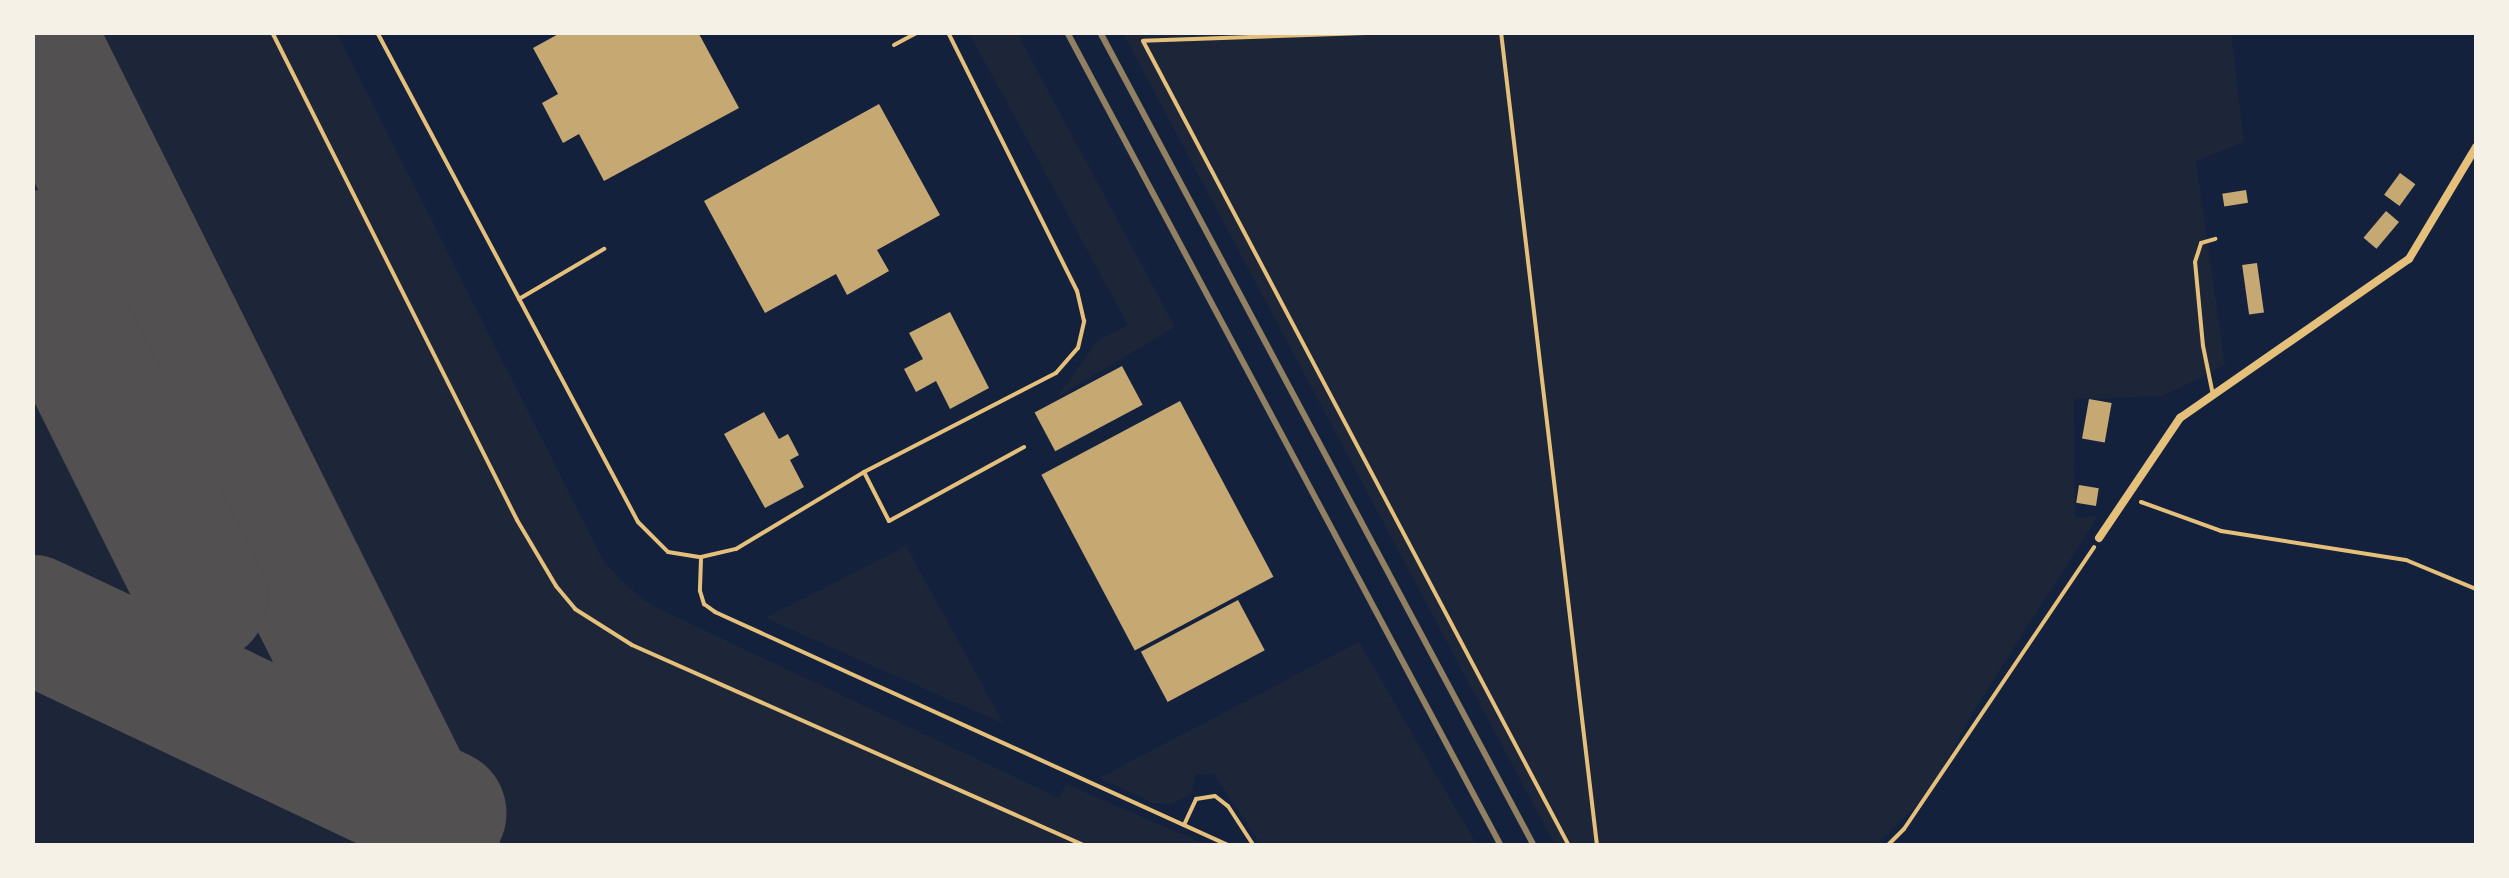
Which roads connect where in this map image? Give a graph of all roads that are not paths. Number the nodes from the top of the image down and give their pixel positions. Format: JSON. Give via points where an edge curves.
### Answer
{"nodes":[{"id":1,"x":377,"y":32,"type":"edge"},
{"id":2,"x":918,"y":32,"type":"edge"},
{"id":3,"x":948,"y":32,"type":"edge"},
{"id":4,"x":894,"y":45,"type":"dead end"},
{"id":5,"x":2476,"y":146,"type":"edge"},
{"id":6,"x":2215,"y":239,"type":"dead end"},
{"id":7,"x":604,"y":250,"type":"dead end"},
{"id":8,"x":519,"y":299,"type":"junction"},
{"id":9,"x":2213,"y":395,"type":"junction"},
{"id":10,"x":1024,"y":447,"type":"dead end"},
{"id":11,"x":864,"y":472,"type":"junction"},
{"id":12,"x":2099,"y":538,"type":"road end"},
{"id":13,"x":702,"y":556,"type":"junction"},
{"id":14,"x":1184,"y":825,"type":"junction"},
{"id":15,"x":1230,"y":846,"type":"edge"},
{"id":16,"x":1254,"y":846,"type":"edge"}],
"edges":[{"from":1,"to":8,"type":"lane"},
{"from":2,"to":4,"type":"lane"},
{"from":3,"to":11,"type":"lane","via":[[1077,291],[1084,321],[1078,348],[1056,373]]},
{"from":5,"to":9,"type":"street","via":[[2408,260]]},
{"from":6,"to":9,"type":"lane","via":[[2201,243],[2195,262]]},
{"from":7,"to":8,"type":"lane"},
{"from":8,"to":13,"type":"lane","via":[[638,522],[668,552]]},
{"from":9,"to":12,"type":"street","via":[[2180,418]]},
{"from":10,"to":11,"type":"lane","via":[[889,521]]},
{"from":11,"to":13,"type":"lane","via":[[736,549]]},
{"from":13,"to":14,"type":"lane","via":[[700,592],[715,612]]},
{"from":14,"to":15,"type":"lane"},
{"from":14,"to":16,"type":"lane","via":[[1196,799],[1215,796]]}]}
